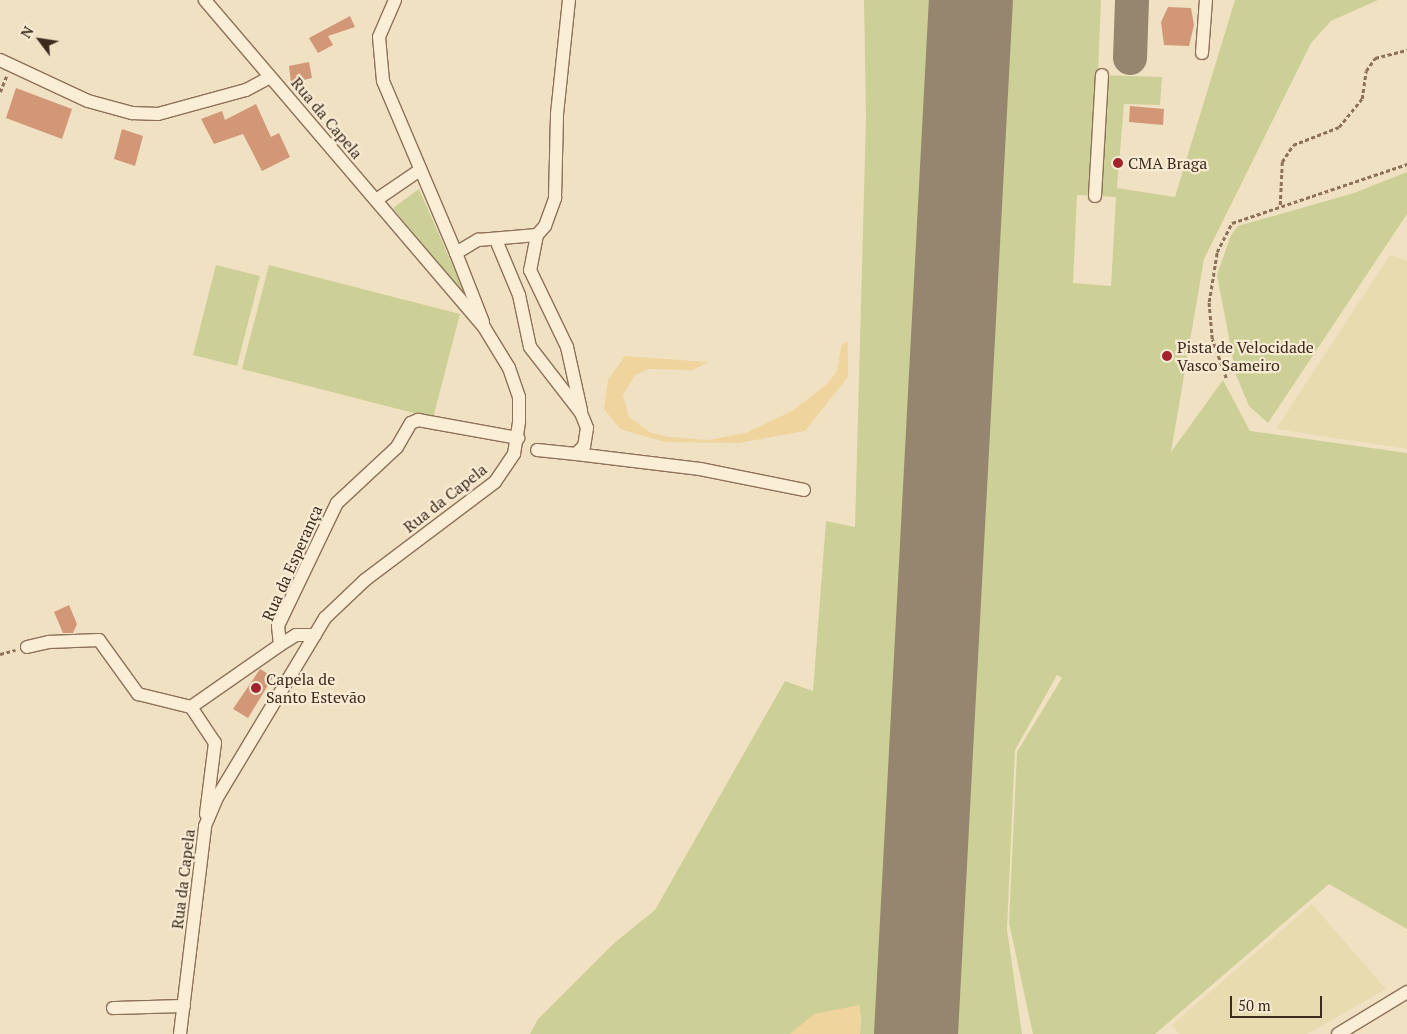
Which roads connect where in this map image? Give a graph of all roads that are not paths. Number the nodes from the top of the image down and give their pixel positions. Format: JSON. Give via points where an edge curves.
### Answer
{"nodes":[{"id":1,"x":205,"y":0,"type":"edge"},
{"id":2,"x":395,"y":0,"type":"edge"},
{"id":3,"x":569,"y":0,"type":"edge"},
{"id":4,"x":1206,"y":0,"type":"edge"},
{"id":5,"x":1202,"y":53,"type":"dead end"},
{"id":6,"x":5,"y":63,"type":"edge"},
{"id":7,"x":1102,"y":75,"type":"dead end"},
{"id":8,"x":270,"y":77,"type":"junction"},
{"id":9,"x":420,"y":170,"type":"junction"},
{"id":10,"x":1095,"y":196,"type":"dead end"},
{"id":11,"x":376,"y":200,"type":"junction"},
{"id":12,"x":537,"y":235,"type":"junction"},
{"id":13,"x":496,"y":240,"type":"junction"},
{"id":14,"x":456,"y":253,"type":"junction"},
{"id":15,"x":486,"y":330,"type":"junction"},
{"id":16,"x":582,"y":412,"type":"junction"},
{"id":17,"x":518,"y":438,"type":"junction"},
{"id":18,"x":537,"y":450,"type":"dead end"},
{"id":19,"x":576,"y":454,"type":"junction"},
{"id":20,"x":804,"y":490,"type":"dead end"},
{"id":21,"x":314,"y":635,"type":"junction"},
{"id":22,"x":280,"y":645,"type":"junction"},
{"id":23,"x":27,"y":647,"type":"road end"},
{"id":24,"x":191,"y":707,"type":"junction"},
{"id":25,"x":205,"y":826,"type":"junction"},
{"id":26,"x":1407,"y":992,"type":"edge"},
{"id":27,"x":184,"y":1006,"type":"junction"},
{"id":28,"x":113,"y":1008,"type":"dead end"},
{"id":29,"x":180,"y":1034,"type":"edge"},
{"id":30,"x":1338,"y":1034,"type":"edge"}],
"edges":[{"from":1,"to":8,"type":"street","name":"Rua da Capela"},
{"from":2,"to":9,"type":"street","via":[[379,37],[378,55],[383,81]]},
{"from":3,"to":12,"type":"street","via":[[557,114],[555,198]]},
{"from":4,"to":5,"type":"street"},
{"from":6,"to":8,"type":"street","via":[[88,101],[132,114],[158,114],[246,90]]},
{"from":7,"to":10,"type":"street"},
{"from":8,"to":11,"type":"street","name":"Rua da Capela"},
{"from":9,"to":11,"type":"street"},
{"from":9,"to":14,"type":"street"},
{"from":11,"to":15,"type":"street","name":"Rua da Capela"},
{"from":12,"to":13,"type":"street"},
{"from":12,"to":16,"type":"street","via":[[530,270],[567,347]]},
{"from":13,"to":14,"type":"street","via":[[478,240]]},
{"from":13,"to":16,"type":"street","via":[[519,295],[530,347]]},
{"from":14,"to":15,"type":"street"},
{"from":15,"to":17,"type":"street","name":"Rua da Capela","via":[[509,368],[519,397]]},
{"from":16,"to":19,"type":"street","via":[[587,428],[584,446]]},
{"from":17,"to":21,"type":"street","name":"Rua da Capela","via":[[514,454],[496,482],[365,580],[337,604]]},
{"from":17,"to":22,"type":"street","name":"Rua da Esperança","via":[[418,420],[411,423],[397,447],[337,503],[278,626]]},
{"from":18,"to":19,"type":"street"},
{"from":19,"to":20,"type":"street","via":[[700,469]]},
{"from":21,"to":22,"type":"street","via":[[296,635]]},
{"from":21,"to":25,"type":"street","name":"Rua da Capela"},
{"from":22,"to":24,"type":"street"},
{"from":23,"to":24,"type":"street","via":[[99,640],[138,694]]},
{"from":24,"to":25,"type":"street","via":[[215,744]]},
{"from":25,"to":27,"type":"street","name":"Rua da Capela"},
{"from":26,"to":30,"type":"street"},
{"from":27,"to":28,"type":"street"},
{"from":27,"to":29,"type":"street","name":"Rua da Capela"}]}
